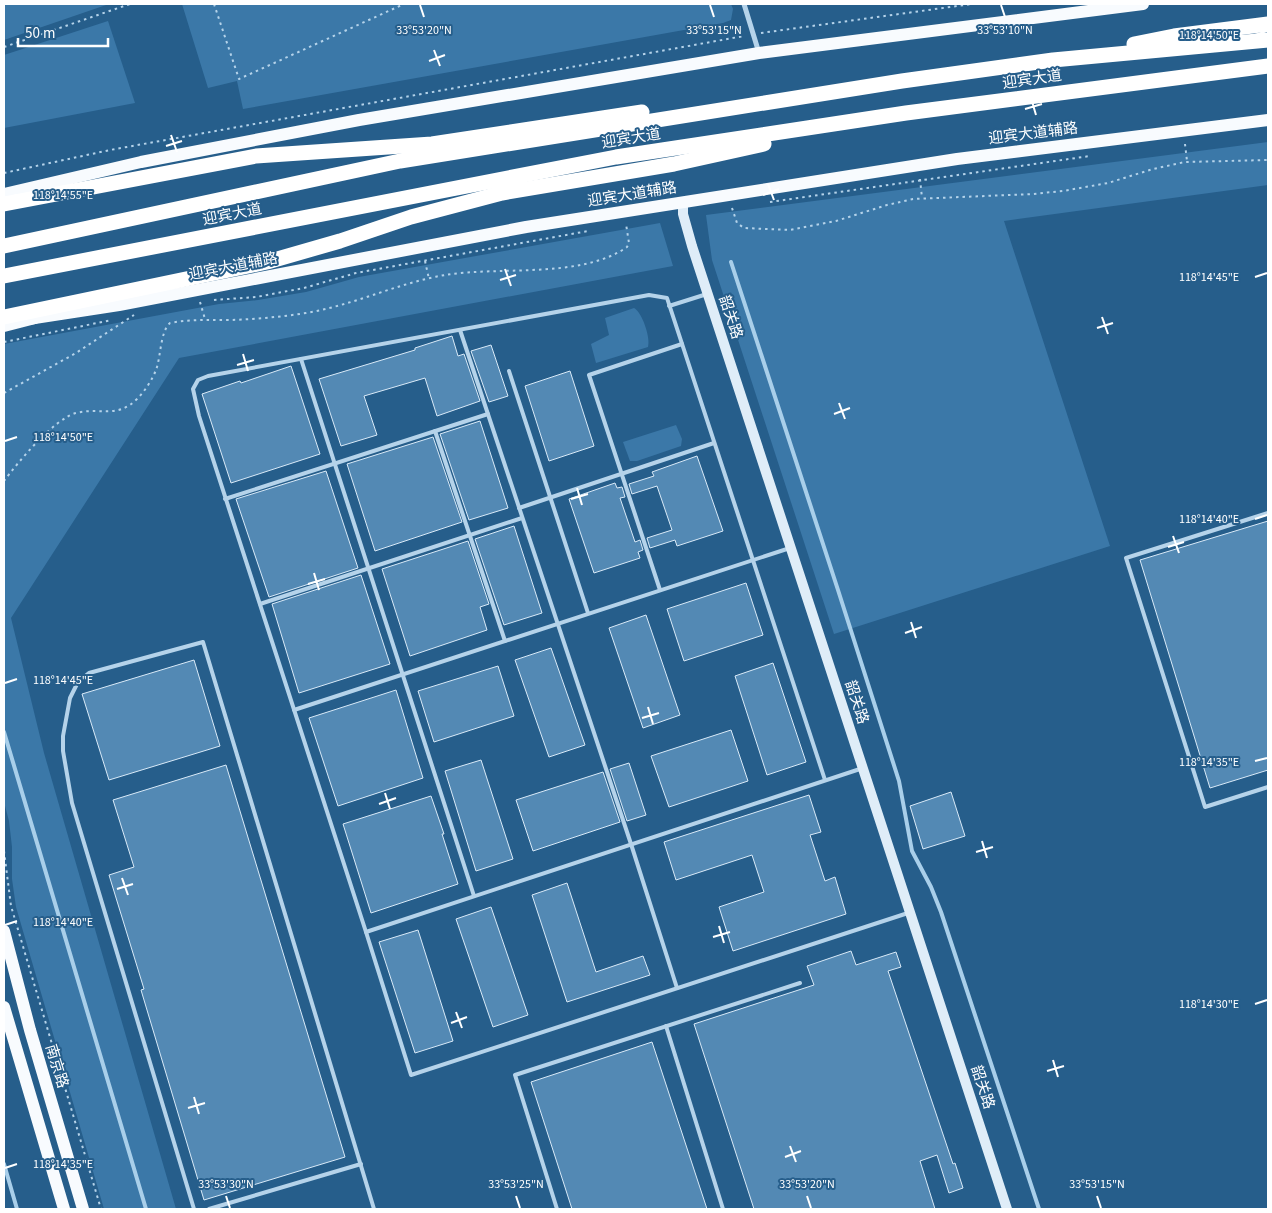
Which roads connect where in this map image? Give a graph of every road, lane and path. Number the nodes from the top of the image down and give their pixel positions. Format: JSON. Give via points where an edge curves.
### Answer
{"nodes":[{"id":1,"x":130,"y":4,"type":"edge"},
{"id":2,"x":214,"y":4,"type":"edge"},
{"id":3,"x":404,"y":4,"type":"edge"},
{"id":4,"x":744,"y":4,"type":"edge"},
{"id":5,"x":972,"y":4,"type":"edge"},
{"id":6,"x":1143,"y":4,"type":"edge"},
{"id":7,"x":1268,"y":24,"type":"edge"},
{"id":8,"x":754,"y":34,"type":"junction"},
{"id":9,"x":1268,"y":40,"type":"edge"},
{"id":10,"x":4,"y":47,"type":"edge"},
{"id":11,"x":759,"y":53,"type":"junction"},
{"id":12,"x":1052,"y":60,"type":"junction"},
{"id":13,"x":1268,"y":66,"type":"edge"},
{"id":14,"x":1268,"y":76,"type":"edge"},
{"id":15,"x":1178,"y":77,"type":"junction"},
{"id":16,"x":902,"y":80,"type":"junction"},
{"id":17,"x":906,"y":113,"type":"junction"},
{"id":18,"x":1268,"y":120,"type":"edge"},
{"id":19,"x":1185,"y":143,"type":"dead end"},
{"id":20,"x":1097,"y":155,"type":"dead end"},
{"id":21,"x":1268,"y":160,"type":"edge"},
{"id":22,"x":1187,"y":161,"type":"dead end"},
{"id":23,"x":4,"y":173,"type":"edge"},
{"id":24,"x":920,"y":179,"type":"junction"},
{"id":25,"x":4,"y":194,"type":"edge"},
{"id":26,"x":922,"y":198,"type":"junction"},
{"id":27,"x":683,"y":203,"type":"junction"},
{"id":28,"x":762,"y":203,"type":"dead end"},
{"id":29,"x":4,"y":204,"type":"edge"},
{"id":30,"x":732,"y":208,"type":"dead end"},
{"id":31,"x":626,"y":224,"type":"dead end"},
{"id":32,"x":587,"y":231,"type":"dead end"},
{"id":33,"x":4,"y":246,"type":"edge"},
{"id":34,"x":425,"y":260,"type":"junction"},
{"id":35,"x":4,"y":276,"type":"edge"},
{"id":36,"x":429,"y":279,"type":"junction"},
{"id":37,"x":707,"y":294,"type":"junction"},
{"id":38,"x":200,"y":301,"type":"dead end"},
{"id":39,"x":209,"y":301,"type":"dead end"},
{"id":40,"x":669,"y":306,"type":"junction"},
{"id":41,"x":4,"y":317,"type":"edge"},
{"id":42,"x":125,"y":317,"type":"dead end"},
{"id":43,"x":116,"y":319,"type":"dead end"},
{"id":44,"x":204,"y":319,"type":"dead end"},
{"id":45,"x":4,"y":324,"type":"edge"},
{"id":46,"x":460,"y":330,"type":"junction"},
{"id":47,"x":4,"y":342,"type":"edge"},
{"id":48,"x":682,"y":344,"type":"junction"},
{"id":49,"x":301,"y":359,"type":"junction"},
{"id":50,"x":509,"y":370,"type":"dead end"},
{"id":51,"x":4,"y":393,"type":"edge"},
{"id":52,"x":488,"y":414,"type":"junction"},
{"id":53,"x":435,"y":431,"type":"junction"},
{"id":54,"x":714,"y":443,"type":"junction"},
{"id":55,"x":335,"y":463,"type":"junction"},
{"id":56,"x":622,"y":474,"type":"junction"},
{"id":57,"x":4,"y":480,"type":"edge"},
{"id":58,"x":550,"y":498,"type":"junction"},
{"id":59,"x":226,"y":499,"type":"junction"},
{"id":60,"x":519,"y":508,"type":"junction"},
{"id":61,"x":1268,"y":513,"type":"edge"},
{"id":62,"x":522,"y":518,"type":"junction"},
{"id":63,"x":470,"y":535,"type":"junction"},
{"id":64,"x":790,"y":548,"type":"junction"},
{"id":65,"x":753,"y":560,"type":"junction"},
{"id":66,"x":369,"y":568,"type":"junction"},
{"id":67,"x":660,"y":590,"type":"junction"},
{"id":68,"x":260,"y":604,"type":"junction"},
{"id":69,"x":588,"y":614,"type":"junction"},
{"id":70,"x":558,"y":624,"type":"junction"},
{"id":71,"x":505,"y":641,"type":"junction"},
{"id":72,"x":403,"y":674,"type":"junction"},
{"id":73,"x":294,"y":710,"type":"junction"},
{"id":74,"x":863,"y":768,"type":"junction"},
{"id":75,"x":825,"y":780,"type":"junction"},
{"id":76,"x":1268,"y":787,"type":"edge"},
{"id":77,"x":632,"y":844,"type":"junction"},
{"id":78,"x":4,"y":851,"type":"edge"},
{"id":79,"x":474,"y":896,"type":"junction"},
{"id":80,"x":910,"y":912,"type":"junction"},
{"id":81,"x":4,"y":931,"type":"edge"},
{"id":82,"x":366,"y":932,"type":"junction"},
{"id":83,"x":800,"y":984,"type":"dead end"},
{"id":84,"x":677,"y":988,"type":"junction"},
{"id":85,"x":4,"y":1007,"type":"edge"},
{"id":86,"x":666,"y":1026,"type":"junction"},
{"id":87,"x":361,"y":1164,"type":"junction"},
{"id":88,"x":64,"y":1209,"type":"edge"},
{"id":89,"x":83,"y":1209,"type":"edge"},
{"id":90,"x":101,"y":1209,"type":"edge"},
{"id":91,"x":194,"y":1209,"type":"edge"},
{"id":92,"x":209,"y":1209,"type":"edge"},
{"id":93,"x":374,"y":1209,"type":"edge"},
{"id":94,"x":558,"y":1209,"type":"edge"},
{"id":95,"x":724,"y":1209,"type":"edge"},
{"id":96,"x":1007,"y":1209,"type":"edge"}],
"edges":[{"from":1,"to":10,"type":"path"},
{"from":2,"to":3,"type":"path","via":[[240,79]]},
{"from":4,"to":8,"type":"street"},
{"from":5,"to":8,"type":"path"},
{"from":6,"to":11,"type":"main road"},
{"from":7,"to":12,"type":"highway","via":[[1174,36]]},
{"from":8,"to":11,"type":"street"},
{"from":8,"to":23,"type":"path","via":[[120,148]]},
{"from":9,"to":12,"type":"highway","name":"迎宾大道"},
{"from":11,"to":25,"type":"main road","via":[[360,120],[141,162]]},
{"from":12,"to":16,"type":"highway","name":"迎宾大道"},
{"from":13,"to":15,"type":"highway","name":"迎宾大道"},
{"from":14,"to":15,"type":"highway"},
{"from":15,"to":17,"type":"highway","name":"迎宾大道"},
{"from":16,"to":29,"type":"highway","via":[[614,116],[432,144],[256,156]]},
{"from":16,"to":33,"type":"highway","name":"迎宾大道","via":[[400,161]]},
{"from":17,"to":35,"type":"highway","name":"迎宾大道","via":[[616,157]]},
{"from":17,"to":41,"type":"highway","via":[[674,164],[502,194],[411,217],[267,262]]},
{"from":18,"to":27,"type":"main road","name":"迎宾大道辅路","via":[[957,159]]},
{"from":19,"to":22,"type":"path"},
{"from":20,"to":24,"type":"path"},
{"from":21,"to":26,"type":"path","via":[[1185,162],[1108,183],[1063,191]]},
{"from":24,"to":26,"type":"path"},
{"from":24,"to":28,"type":"path"},
{"from":26,"to":30,"type":"path","via":[[790,230],[739,226]]},
{"from":27,"to":37,"type":"street","name":"韶关路","via":[[683,214]]},
{"from":27,"to":45,"type":"main road","name":"迎宾大道辅路","via":[[526,227]]},
{"from":31,"to":36,"type":"path","via":[[627,247],[599,260],[575,266],[474,272]]},
{"from":32,"to":34,"type":"path"},
{"from":34,"to":36,"type":"path"},
{"from":34,"to":39,"type":"path","via":[[356,273],[304,288]]},
{"from":36,"to":57,"type":"path","via":[[308,313],[170,323],[164,331],[156,371],[136,400],[116,412],[85,412],[69,416],[52,428]]},
{"from":37,"to":40,"type":"lane"},
{"from":37,"to":64,"type":"street","name":"韶关路"},
{"from":38,"to":44,"type":"path"},
{"from":40,"to":46,"type":"lane","via":[[667,298],[649,296]]},
{"from":40,"to":48,"type":"lane"},
{"from":42,"to":51,"type":"path","via":[[134,315],[76,353]]},
{"from":43,"to":47,"type":"path"},
{"from":46,"to":49,"type":"lane"},
{"from":46,"to":52,"type":"lane"},
{"from":48,"to":54,"type":"lane"},
{"from":48,"to":56,"type":"lane","via":[[589,376]]},
{"from":49,"to":55,"type":"lane"},
{"from":49,"to":59,"type":"lane","via":[[198,380],[194,389],[195,402]]},
{"from":50,"to":58,"type":"lane"},
{"from":52,"to":53,"type":"lane"},
{"from":52,"to":60,"type":"lane"},
{"from":53,"to":55,"type":"lane"},
{"from":53,"to":63,"type":"lane"},
{"from":54,"to":56,"type":"lane"},
{"from":54,"to":65,"type":"lane"},
{"from":55,"to":59,"type":"lane"},
{"from":55,"to":66,"type":"lane"},
{"from":56,"to":58,"type":"lane"},
{"from":56,"to":67,"type":"lane"},
{"from":58,"to":60,"type":"lane"},
{"from":58,"to":69,"type":"lane"},
{"from":59,"to":68,"type":"lane"},
{"from":60,"to":62,"type":"lane"},
{"from":61,"to":76,"type":"lane","via":[[1126,558],[1205,807]]},
{"from":62,"to":63,"type":"lane"},
{"from":62,"to":70,"type":"lane"},
{"from":63,"to":66,"type":"lane"},
{"from":63,"to":71,"type":"lane"},
{"from":64,"to":65,"type":"lane"},
{"from":64,"to":74,"type":"street","name":"韶关路"},
{"from":65,"to":67,"type":"lane"},
{"from":65,"to":75,"type":"lane"},
{"from":66,"to":68,"type":"lane"},
{"from":66,"to":72,"type":"lane"},
{"from":67,"to":69,"type":"lane"},
{"from":68,"to":73,"type":"lane"},
{"from":69,"to":70,"type":"lane"},
{"from":70,"to":71,"type":"lane"},
{"from":70,"to":77,"type":"lane"},
{"from":71,"to":72,"type":"lane"},
{"from":72,"to":73,"type":"lane"},
{"from":72,"to":79,"type":"lane"},
{"from":73,"to":82,"type":"lane"},
{"from":74,"to":75,"type":"lane"},
{"from":74,"to":80,"type":"street","name":"韶关路"},
{"from":75,"to":77,"type":"lane"},
{"from":77,"to":79,"type":"lane"},
{"from":77,"to":84,"type":"lane"},
{"from":78,"to":90,"type":"path","via":[[11,906]]},
{"from":79,"to":82,"type":"lane"},
{"from":80,"to":84,"type":"lane"},
{"from":80,"to":96,"type":"street","name":"韶关路"},
{"from":81,"to":89,"type":"main road","name":"南京路"},
{"from":82,"to":84,"type":"lane","via":[[410,1075]]},
{"from":83,"to":86,"type":"lane"},
{"from":85,"to":88,"type":"main road"},
{"from":86,"to":94,"type":"lane","via":[[515,1074]]},
{"from":86,"to":95,"type":"lane"},
{"from":87,"to":91,"type":"lane","via":[[204,642],[165,652],[89,673],[78,682],[70,698],[63,751],[72,803]]},
{"from":87,"to":92,"type":"lane"},
{"from":87,"to":93,"type":"lane"}]}
